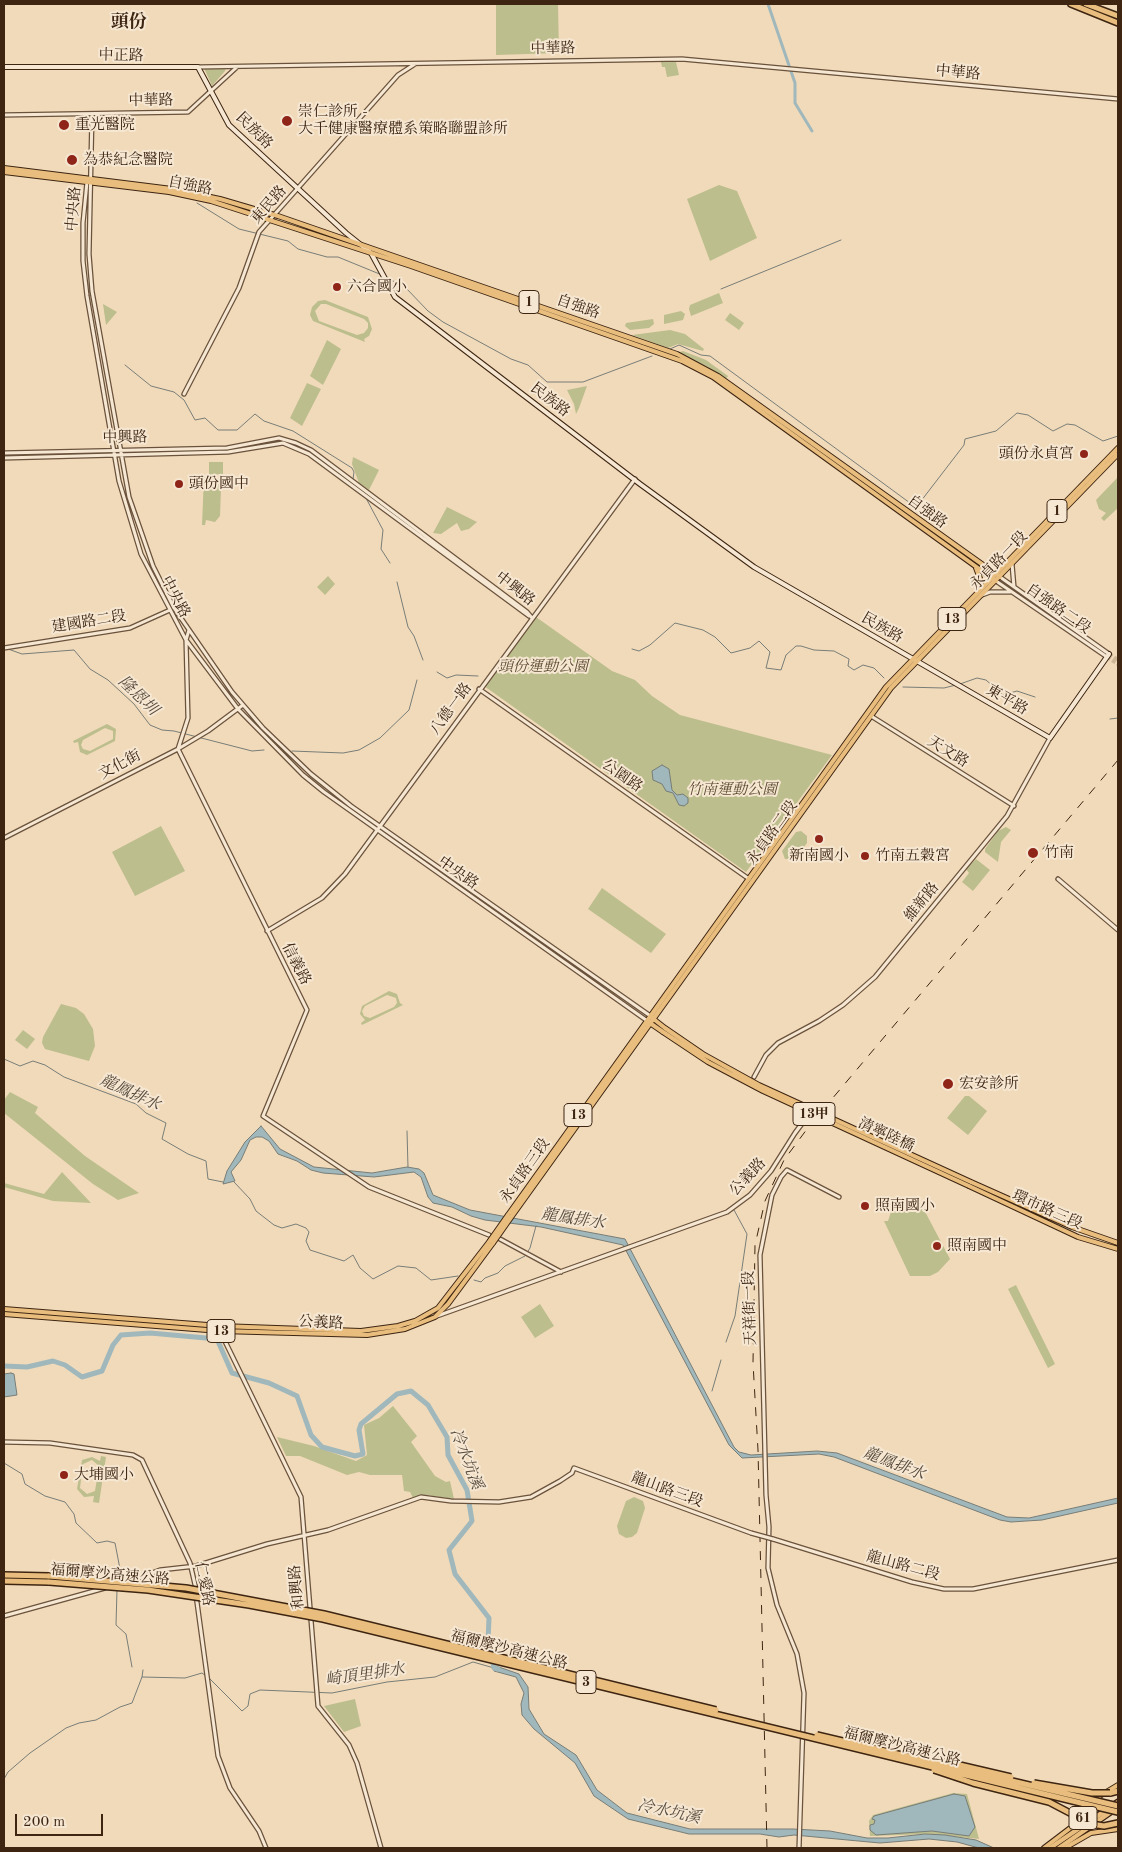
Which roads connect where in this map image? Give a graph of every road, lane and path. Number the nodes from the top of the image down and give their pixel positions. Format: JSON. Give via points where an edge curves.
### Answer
{"nodes":[{"id":1,"x":1070,"y":4,"type":"edge"},
{"id":2,"x":1086,"y":4,"type":"edge"},
{"id":3,"x":1118,"y":16,"type":"edge"},
{"id":4,"x":1118,"y":23,"type":"edge"},
{"id":5,"x":418,"y":63,"type":"junction"},
{"id":6,"x":238,"y":66,"type":"junction"},
{"id":7,"x":4,"y":67,"type":"edge"},
{"id":8,"x":198,"y":67,"type":"junction"},
{"id":9,"x":210,"y":91,"type":"junction"},
{"id":10,"x":1118,"y":99,"type":"edge"},
{"id":11,"x":92,"y":114,"type":"junction"},
{"id":12,"x":4,"y":115,"type":"edge"},
{"id":13,"x":4,"y":168,"type":"edge"},
{"id":14,"x":4,"y":172,"type":"edge"},
{"id":15,"x":92,"y":181,"type":"junction"},
{"id":16,"x":87,"y":182,"type":"junction"},
{"id":17,"x":126,"y":185,"type":"junction"},
{"id":18,"x":298,"y":189,"type":"junction"},
{"id":19,"x":275,"y":215,"type":"junction"},
{"id":20,"x":271,"y":219,"type":"junction"},
{"id":21,"x":359,"y":244,"type":"junction"},
{"id":22,"x":371,"y":253,"type":"junction"},
{"id":23,"x":468,"y":284,"type":"junction"},
{"id":24,"x":588,"y":325,"type":"junction"},
{"id":25,"x":184,"y":394,"type":"dead end"},
{"id":26,"x":1118,"y":448,"type":"edge"},
{"id":27,"x":113,"y":450,"type":"junction"},
{"id":28,"x":120,"y":452,"type":"junction"},
{"id":29,"x":4,"y":453,"type":"edge"},
{"id":30,"x":75,"y":453,"type":"junction"},
{"id":31,"x":1118,"y":454,"type":"edge"},
{"id":32,"x":114,"y":455,"type":"junction"},
{"id":33,"x":4,"y":458,"type":"edge"},
{"id":34,"x":635,"y":480,"type":"junction"},
{"id":35,"x":1071,"y":500,"type":"junction"},
{"id":36,"x":1012,"y":564,"type":"junction"},
{"id":37,"x":975,"y":566,"type":"junction"},
{"id":38,"x":995,"y":574,"type":"junction"},
{"id":39,"x":1000,"y":577,"type":"junction"},
{"id":40,"x":991,"y":578,"type":"junction"},
{"id":41,"x":996,"y":581,"type":"junction"},
{"id":42,"x":1014,"y":587,"type":"junction"},
{"id":43,"x":1013,"y":592,"type":"junction"},
{"id":44,"x":980,"y":594,"type":"junction"},
{"id":45,"x":174,"y":608,"type":"junction"},
{"id":46,"x":169,"y":611,"type":"junction"},
{"id":47,"x":532,"y":618,"type":"junction"},
{"id":48,"x":189,"y":629,"type":"junction"},
{"id":49,"x":186,"y":640,"type":"junction"},
{"id":50,"x":4,"y":648,"type":"edge"},
{"id":51,"x":1108,"y":655,"type":"junction"},
{"id":52,"x":913,"y":659,"type":"junction"},
{"id":53,"x":918,"y":662,"type":"junction"},
{"id":54,"x":956,"y":684,"type":"joint"},
{"id":55,"x":479,"y":689,"type":"junction"},
{"id":56,"x":243,"y":705,"type":"junction"},
{"id":57,"x":238,"y":709,"type":"junction"},
{"id":58,"x":870,"y":714,"type":"junction"},
{"id":59,"x":1050,"y":738,"type":"junction"},
{"id":60,"x":178,"y":749,"type":"junction"},
{"id":61,"x":1014,"y":806,"type":"junction"},
{"id":62,"x":380,"y":826,"type":"junction"},
{"id":63,"x":377,"y":830,"type":"junction"},
{"id":64,"x":4,"y":838,"type":"edge"},
{"id":65,"x":1058,"y":879,"type":"dead end"},
{"id":66,"x":749,"y":880,"type":"junction"},
{"id":67,"x":1118,"y":930,"type":"edge"},
{"id":68,"x":267,"y":931,"type":"junction"},
{"id":69,"x":649,"y":1019,"type":"junction"},
{"id":70,"x":754,"y":1078,"type":"dead end"},
{"id":71,"x":815,"y":1106,"type":"dead end"},
{"id":72,"x":970,"y":1184,"type":"junction"},
{"id":73,"x":839,"y":1197,"type":"dead end"},
{"id":74,"x":489,"y":1235,"type":"dead end"},
{"id":75,"x":500,"y":1239,"type":"dead end"},
{"id":76,"x":1118,"y":1243,"type":"edge"},
{"id":77,"x":1118,"y":1249,"type":"edge"},
{"id":78,"x":561,"y":1272,"type":"junction"},
{"id":79,"x":4,"y":1309,"type":"edge"},
{"id":80,"x":4,"y":1314,"type":"edge"},
{"id":81,"x":434,"y":1315,"type":"junction"},
{"id":82,"x":82,"y":1317,"type":"junction"},
{"id":83,"x":220,"y":1328,"type":"junction"},
{"id":84,"x":4,"y":1442,"type":"edge"},
{"id":85,"x":304,"y":1535,"type":"junction"},
{"id":86,"x":772,"y":1539,"type":"joint"},
{"id":87,"x":1118,"y":1560,"type":"edge"},
{"id":88,"x":192,"y":1566,"type":"junction"},
{"id":89,"x":4,"y":1575,"type":"edge"},
{"id":90,"x":49,"y":1579,"type":"junction"},
{"id":91,"x":4,"y":1581,"type":"edge"},
{"id":92,"x":4,"y":1616,"type":"edge"},
{"id":93,"x":863,"y":1746,"type":"junction"},
{"id":94,"x":930,"y":1767,"type":"junction"},
{"id":95,"x":1118,"y":1785,"type":"edge"},
{"id":96,"x":1118,"y":1791,"type":"edge"},
{"id":97,"x":1118,"y":1802,"type":"edge"},
{"id":98,"x":1118,"y":1806,"type":"edge"},
{"id":99,"x":1118,"y":1812,"type":"edge"},
{"id":100,"x":1118,"y":1822,"type":"edge"},
{"id":101,"x":1118,"y":1829,"type":"edge"},
{"id":102,"x":266,"y":1848,"type":"edge"},
{"id":103,"x":381,"y":1848,"type":"edge"},
{"id":104,"x":799,"y":1848,"type":"edge"},
{"id":105,"x":1044,"y":1848,"type":"edge"},
{"id":106,"x":1050,"y":1848,"type":"edge"},
{"id":107,"x":1059,"y":1848,"type":"edge"},
{"id":108,"x":1065,"y":1848,"type":"edge"}],
"edges":[{"from":1,"to":4,"type":"highway"},
{"from":2,"to":3,"type":"highway"},
{"from":5,"to":6,"type":"street","name":"中華路"},
{"from":5,"to":10,"type":"street","name":"中華路","via":[[682,59]]},
{"from":5,"to":18,"type":"street","name":"東民路","via":[[398,75]]},
{"from":6,"to":8,"type":"street","name":"中正路"},
{"from":6,"to":9,"type":"street","name":"中華路"},
{"from":7,"to":8,"type":"main road","name":"中正路"},
{"from":8,"to":9,"type":"main road","name":"民族路"},
{"from":9,"to":11,"type":"street","name":"中華路","via":[[188,112]]},
{"from":9,"to":18,"type":"main road","name":"民族路","via":[[229,125]]},
{"from":11,"to":12,"type":"street","name":"中華路"},
{"from":11,"to":15,"type":"street"},
{"from":13,"to":15,"type":"main road","name":"自強路","number":"1"},
{"from":14,"to":16,"type":"main road","name":"自強路","number":"1"},
{"from":15,"to":16,"type":"main road","name":"自強路","number":"1"},
{"from":15,"to":17,"type":"main road","name":"自強路","number":"1"},
{"from":15,"to":28,"type":"street","name":"中央路","via":[[89,254],[92,291]]},
{"from":16,"to":27,"type":"street","name":"中央路","via":[[83,261]]},
{"from":17,"to":19,"type":"main road","name":"自強路","number":"1","via":[[184,191]]},
{"from":17,"to":20,"type":"main road","name":"自強路","number":"1","via":[[204,199]]},
{"from":18,"to":19,"type":"street","name":"東民路"},
{"from":18,"to":21,"type":"main road","name":"民族路"},
{"from":19,"to":20,"type":"street","name":"東民路"},
{"from":19,"to":21,"type":"main road","name":"自強路","number":"1"},
{"from":20,"to":22,"type":"main road","name":"自強路","number":"1"},
{"from":20,"to":25,"type":"street","name":"東民路","via":[[259,232],[239,288]]},
{"from":21,"to":22,"type":"main road","name":"民族路"},
{"from":21,"to":23,"type":"main road","name":"自強路","number":"1"},
{"from":22,"to":23,"type":"main road","name":"自強路","number":"1"},
{"from":22,"to":34,"type":"main road","name":"民族路","via":[[396,297]]},
{"from":23,"to":24,"type":"main road","name":"自強路","number":"1"},
{"from":24,"to":37,"type":"main road","name":"自強路","number":"1","via":[[667,355],[713,377]]},
{"from":24,"to":38,"type":"main road","name":"自強路","number":"1","via":[[677,354],[706,368]]},
{"from":26,"to":35,"type":"main road","name":"永貞路一段","number":"1"},
{"from":27,"to":28,"type":"street","name":"中興路"},
{"from":27,"to":30,"type":"street","name":"中興路"},
{"from":27,"to":32,"type":"street","name":"中央路"},
{"from":28,"to":32,"type":"street","name":"中興路"},
{"from":28,"to":45,"type":"street","name":"中央路","via":[[137,526],[159,581]]},
{"from":28,"to":47,"type":"street","name":"中興路","via":[[228,452],[279,442],[294,447],[309,454]]},
{"from":29,"to":30,"type":"street","name":"中興路"},
{"from":30,"to":32,"type":"street","name":"中興路"},
{"from":30,"to":33,"type":"street","name":"中興路"},
{"from":31,"to":35,"type":"main road","name":"永貞路一段","number":"1"},
{"from":32,"to":46,"type":"street","name":"中央路","via":[[141,554]]},
{"from":34,"to":47,"type":"street","name":"八德一路"},
{"from":34,"to":52,"type":"main road","name":"民族路","via":[[754,567]]},
{"from":35,"to":36,"type":"main road","name":"永貞路一段","number":"1"},
{"from":35,"to":38,"type":"main road","name":"永貞路一段","number":"1"},
{"from":36,"to":39,"type":"main road","name":"永貞路一段","number":"1"},
{"from":36,"to":42,"type":"street"},
{"from":37,"to":40,"type":"main road","name":"自強路","number":"1"},
{"from":37,"to":44,"type":"main road","via":[[981,581]]},
{"from":38,"to":39,"type":"main road","name":"自強路","number":"1"},
{"from":38,"to":40,"type":"main road","number":"13"},
{"from":39,"to":41,"type":"main road","name":"永貞路一段","number":"1"},
{"from":39,"to":42,"type":"street","name":"自強路二段"},
{"from":40,"to":41,"type":"main road","name":"自強路","number":"1"},
{"from":40,"to":44,"type":"main road","name":"永貞路一段","number":"13"},
{"from":41,"to":43,"type":"street","name":"自強路二段"},
{"from":41,"to":44,"type":"main road","name":"永貞路一段","number":"13"},
{"from":42,"to":51,"type":"street","name":"自強路二段"},
{"from":43,"to":44,"type":"street"},
{"from":43,"to":51,"type":"street","name":"自強路二段"},
{"from":44,"to":52,"type":"main road","name":"永貞路一段","number":"13"},
{"from":44,"to":53,"type":"main road","name":"永貞路一段","number":"13"},
{"from":45,"to":46,"type":"street","name":"建國路二段"},
{"from":45,"to":48,"type":"street","name":"中央路"},
{"from":46,"to":49,"type":"street","name":"中央路"},
{"from":46,"to":50,"type":"street","name":"建國路二段","via":[[130,628]]},
{"from":47,"to":55,"type":"street","name":"八德一路"},
{"from":48,"to":49,"type":"street"},
{"from":48,"to":56,"type":"street","name":"中央路"},
{"from":49,"to":57,"type":"street","name":"中央路"},
{"from":49,"to":60,"type":"street","via":[[189,712]]},
{"from":51,"to":59,"type":"main road","name":"維新路"},
{"from":52,"to":53,"type":"main road","name":"民族路"},
{"from":52,"to":58,"type":"main road","name":"永貞路二段","number":"13","via":[[886,687]]},
{"from":53,"to":54,"type":"main road","name":"民族路"},
{"from":53,"to":58,"type":"main road","name":"永貞路二段","number":"13"},
{"from":54,"to":59,"type":"main road","name":"東平路"},
{"from":55,"to":62,"type":"street","name":"八德一路"},
{"from":55,"to":66,"type":"street","name":"公園路"},
{"from":56,"to":57,"type":"street","name":"文化街"},
{"from":56,"to":62,"type":"street","name":"中央路","via":[[311,774]]},
{"from":57,"to":60,"type":"street","name":"文化街"},
{"from":57,"to":63,"type":"street","name":"中央路","via":[[303,774]]},
{"from":58,"to":61,"type":"street","name":"天文路"},
{"from":58,"to":66,"type":"main road","name":"永貞路二段","number":"13"},
{"from":59,"to":61,"type":"street","name":"維新路"},
{"from":60,"to":64,"type":"street","name":"文化街"},
{"from":60,"to":68,"type":"street","name":"信義路"},
{"from":61,"to":70,"type":"street","name":"維新路","via":[[875,977],[844,1005],[778,1043],[766,1055]]},
{"from":62,"to":63,"type":"street","name":"八德一路"},
{"from":62,"to":69,"type":"street","name":"中央路"},
{"from":63,"to":68,"type":"street","name":"八德一路","via":[[331,891]]},
{"from":63,"to":69,"type":"street","name":"中央路"},
{"from":65,"to":67,"type":"street"},
{"from":66,"to":69,"type":"main road","name":"永貞路二段","number":"13"},
{"from":68,"to":74,"type":"street","name":"信義路","via":[[307,1010],[263,1116],[369,1187]]},
{"from":69,"to":72,"type":"main road","name":"清寧陸橋","number":"13甲","bridge":true,"via":[[703,1054],[759,1084]]},
{"from":69,"to":81,"type":"main road","name":"永貞路三段","number":"13","bridge":true,"via":[[448,1304]]},
{"from":71,"to":78,"type":"street","name":"公義路","via":[[778,1162],[750,1195],[735,1207]]},
{"from":72,"to":76,"type":"main road","name":"環市路三段","number":"13甲"},
{"from":72,"to":77,"type":"main road","name":"環市路三段","number":"13甲","via":[[1078,1237]]},
{"from":73,"to":104,"type":"street","name":"天祥街一段","via":[[787,1170],[772,1195],[760,1255],[768,1568],[777,1605],[802,1671],[804,1724]]},
{"from":75,"to":78,"type":"street"},
{"from":78,"to":81,"type":"street","name":"公義路"},
{"from":79,"to":82,"type":"main road","name":"公義路","number":"13"},
{"from":80,"to":82,"type":"main road","name":"公義路","number":"13"},
{"from":81,"to":83,"type":"main road","name":"公義路","number":"13","via":[[405,1329],[368,1335]]},
{"from":82,"to":83,"type":"main road","name":"公義路","number":"13"},
{"from":83,"to":85,"type":"street","name":"和興路","via":[[299,1491]]},
{"from":84,"to":88,"type":"street","name":"仁愛路","via":[[50,1443],[139,1457]]},
{"from":85,"to":86,"type":"street","name":"龍山路三段","bridge":true,"via":[[342,1526],[421,1496],[466,1502],[499,1502],[531,1497],[560,1481],[574,1468]]},
{"from":85,"to":88,"type":"street"},
{"from":85,"to":103,"type":"street","name":"和興路","via":[[317,1700],[322,1712],[349,1745]]},
{"from":86,"to":87,"type":"street","name":"龍山路二段","via":[[912,1582],[944,1588],[973,1588]]},
{"from":88,"to":92,"type":"street","via":[[160,1570]]},
{"from":88,"to":102,"type":"street","name":"仁愛路","via":[[221,1767]]},
{"from":89,"to":90,"type":"highway","name":"福爾摩沙高速公路","number":"3"},
{"from":90,"to":91,"type":"highway","name":"福爾摩沙高速公路","number":"3"},
{"from":90,"to":93,"type":"highway","name":"福爾摩沙高速公路","number":"3","bridge":true,"via":[[186,1588],[324,1614]]},
{"from":90,"to":94,"type":"highway","name":"福爾摩沙高速公路","number":"3","bridge":true,"via":[[148,1590],[323,1619]]},
{"from":93,"to":96,"type":"highway","bridge":true,"via":[[1092,1793]]},
{"from":93,"to":98,"type":"highway","name":"福爾摩沙高速公路","number":"3","bridge":true},
{"from":94,"to":99,"type":"highway","name":"福爾摩沙高速公路","number":"3","bridge":true},
{"from":94,"to":100,"type":"highway","bridge":true,"via":[[973,1783],[1049,1802],[1090,1824],[1104,1826]]},
{"from":95,"to":105,"type":"main road","number":"61","via":[[1098,1797],[1073,1826]]},
{"from":97,"to":106,"type":"highway","number":"61"},
{"from":98,"to":107,"type":"highway","number":"61"},
{"from":101,"to":108,"type":"main road","number":"61","via":[[1091,1833]]}]}
